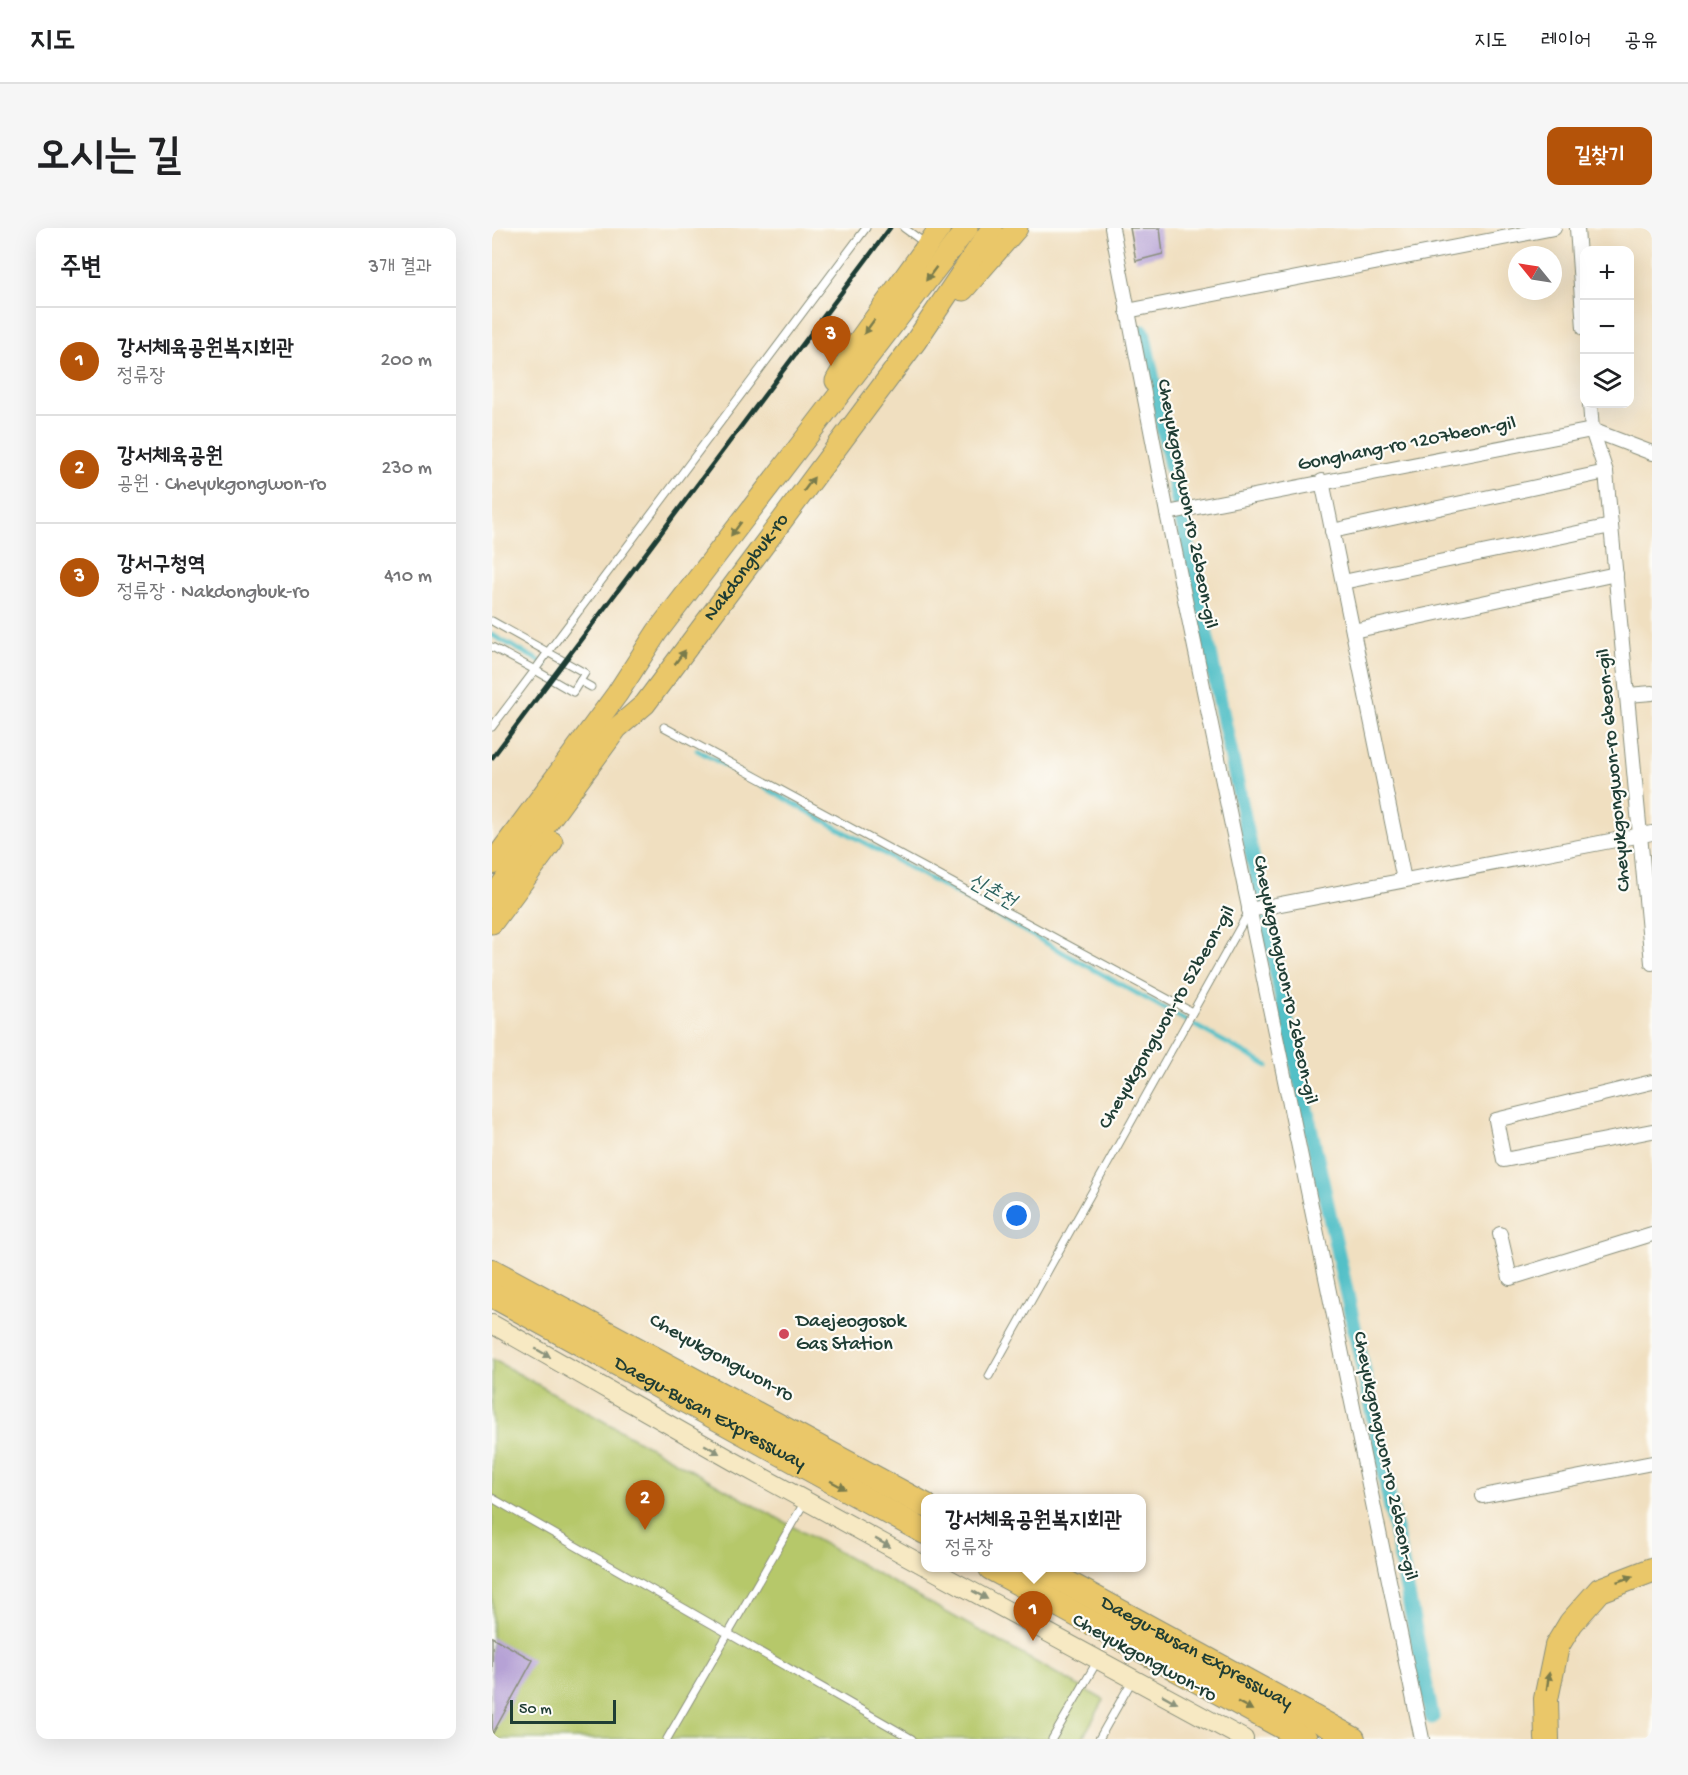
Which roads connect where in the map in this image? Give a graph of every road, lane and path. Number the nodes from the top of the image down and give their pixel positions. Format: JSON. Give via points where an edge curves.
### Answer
{"nodes":[{"id":1,"x":866,"y":228,"type":"edge"},
{"id":2,"x":904,"y":228,"type":"edge"},
{"id":3,"x":967,"y":228,"type":"edge"},
{"id":4,"x":992,"y":228,"type":"edge"},
{"id":5,"x":1017,"y":228,"type":"edge"},
{"id":6,"x":1112,"y":228,"type":"edge"},
{"id":7,"x":1554,"y":228,"type":"edge"},
{"id":8,"x":1577,"y":228,"type":"edge"},
{"id":9,"x":933,"y":234,"type":"edge"},
{"id":10,"x":1582,"y":300,"type":"edge"},
{"id":11,"x":1127,"y":311,"type":"junction"},
{"id":12,"x":916,"y":341,"type":"junction"},
{"id":13,"x":1590,"y":408,"type":"edge"},
{"id":14,"x":1592,"y":430,"type":"junction"},
{"id":15,"x":1652,"y":453,"type":"edge"},
{"id":16,"x":789,"y":460,"type":"junction"},
{"id":17,"x":1606,"y":472,"type":"junction"},
{"id":18,"x":1322,"y":481,"type":"junction"},
{"id":19,"x":1167,"y":513,"type":"junction"},
{"id":20,"x":1611,"y":525,"type":"junction"},
{"id":21,"x":1332,"y":531,"type":"junction"},
{"id":22,"x":1616,"y":574,"type":"junction"},
{"id":23,"x":1343,"y":582,"type":"junction"},
{"id":24,"x":492,"y":621,"type":"edge"},
{"id":25,"x":1353,"y":631,"type":"junction"},
{"id":26,"x":657,"y":632,"type":"junction"},
{"id":27,"x":492,"y":646,"type":"edge"},
{"id":28,"x":548,"y":652,"type":"junction"},
{"id":29,"x":535,"y":670,"type":"junction"},
{"id":30,"x":580,"y":681,"type":"junction"},
{"id":31,"x":591,"y":687,"type":"dead end"},
{"id":32,"x":1652,"y":693,"type":"edge"},
{"id":33,"x":1628,"y":695,"type":"junction"},
{"id":34,"x":645,"y":704,"type":"junction"},
{"id":35,"x":492,"y":727,"type":"edge"},
{"id":36,"x":664,"y":727,"type":"dead end"},
{"id":37,"x":1647,"y":834,"type":"edge"},
{"id":38,"x":492,"y":842,"type":"edge"},
{"id":39,"x":492,"y":864,"type":"edge"},
{"id":40,"x":1404,"y":880,"type":"junction"},
{"id":41,"x":492,"y":898,"type":"edge"},
{"id":42,"x":1249,"y":910,"type":"junction"},
{"id":43,"x":492,"y":923,"type":"edge"},
{"id":44,"x":1652,"y":963,"type":"edge"},
{"id":45,"x":1192,"y":1012,"type":"junction"},
{"id":46,"x":1652,"y":1082,"type":"edge"},
{"id":47,"x":1652,"y":1131,"type":"edge"},
{"id":48,"x":1500,"y":1234,"type":"dead end"},
{"id":49,"x":1652,"y":1234,"type":"edge"},
{"id":50,"x":492,"y":1261,"type":"edge"},
{"id":51,"x":492,"y":1271,"type":"edge"},
{"id":52,"x":492,"y":1295,"type":"edge"},
{"id":53,"x":492,"y":1324,"type":"edge"},
{"id":54,"x":989,"y":1376,"type":"dead end"},
{"id":55,"x":1652,"y":1463,"type":"edge"},
{"id":56,"x":921,"y":1494,"type":"edge"},
{"id":57,"x":1483,"y":1496,"type":"dead end"},
{"id":58,"x":492,"y":1498,"type":"edge"},
{"id":59,"x":805,"y":1500,"type":"junction"},
{"id":60,"x":921,"y":1503,"type":"edge"},
{"id":61,"x":921,"y":1530,"type":"edge"},
{"id":62,"x":921,"y":1564,"type":"edge"},
{"id":63,"x":1652,"y":1570,"type":"edge"},
{"id":64,"x":936,"y":1572,"type":"edge"},
{"id":65,"x":998,"y":1572,"type":"edge"},
{"id":66,"x":1047,"y":1572,"type":"edge"},
{"id":67,"x":1061,"y":1572,"type":"edge"},
{"id":68,"x":728,"y":1634,"type":"junction"},
{"id":69,"x":1098,"y":1660,"type":"junction"},
{"id":70,"x":1133,"y":1679,"type":"junction"},
{"id":71,"x":667,"y":1739,"type":"edge"},
{"id":72,"x":912,"y":1739,"type":"edge"},
{"id":73,"x":1052,"y":1739,"type":"edge"},
{"id":74,"x":1099,"y":1739,"type":"edge"},
{"id":75,"x":1244,"y":1739,"type":"edge"},
{"id":76,"x":1305,"y":1739,"type":"edge"},
{"id":77,"x":1353,"y":1739,"type":"edge"},
{"id":78,"x":1365,"y":1739,"type":"edge"},
{"id":79,"x":1422,"y":1739,"type":"edge"},
{"id":80,"x":1547,"y":1739,"type":"edge"}],
"edges":[{"from":1,"to":28,"type":"lane"},
{"from":2,"to":9,"type":"lane"},
{"from":3,"to":16,"type":"main road","name":"Nakdongbuk-ro","one_way":true},
{"from":4,"to":12,"type":"main road","name":"Nakdongbuk-ro"},
{"from":5,"to":12,"type":"main road"},
{"from":6,"to":11,"type":"street","name":"Cheyukgongwon-ro 26beon-gil"},
{"from":7,"to":11,"type":"street"},
{"from":8,"to":10,"type":"street"},
{"from":9,"to":16,"type":"main road","one_way":true,"via":[[858,342]]},
{"from":11,"to":19,"type":"street","name":"Cheyukgongwon-ro 26beon-gil"},
{"from":34,"to":12,"type":"main road","name":"Nakdongbuk-ro","one_way":true},
{"from":13,"to":14,"type":"street","name":"Cheyukgongwon-ro 6beon-gil"},
{"from":14,"to":15,"type":"street"},
{"from":14,"to":17,"type":"street","name":"Cheyukgongwon-ro 6beon-gil"},
{"from":14,"to":18,"type":"street","name":"Gonghang-ro 1207beon-gil"},
{"from":16,"to":26,"type":"main road","name":"Nakdongbuk-ro","one_way":true},
{"from":17,"to":20,"type":"street","name":"Cheyukgongwon-ro 6beon-gil"},
{"from":17,"to":21,"type":"street"},
{"from":18,"to":19,"type":"street","name":"Gonghang-ro 1207beon-gil"},
{"from":18,"to":21,"type":"street"},
{"from":19,"to":42,"type":"street","name":"Cheyukgongwon-ro 26beon-gil"},
{"from":20,"to":22,"type":"street","name":"Cheyukgongwon-ro 6beon-gil"},
{"from":20,"to":23,"type":"street"},
{"from":21,"to":23,"type":"street"},
{"from":22,"to":25,"type":"street"},
{"from":22,"to":33,"type":"street","name":"Cheyukgongwon-ro 6beon-gil"},
{"from":23,"to":25,"type":"street"},
{"from":24,"to":28,"type":"lane"},
{"from":25,"to":40,"type":"street"},
{"from":26,"to":38,"type":"main road","via":[[601,696]]},
{"from":26,"to":39,"type":"main road","name":"Nakdongbuk-ro","via":[[617,694]]},
{"from":27,"to":29,"type":"lane"},
{"from":28,"to":29,"type":"lane"},
{"from":28,"to":30,"type":"lane","via":[[585,673]]},
{"from":29,"to":30,"type":"lane","via":[[573,692]]},
{"from":29,"to":35,"type":"lane"},
{"from":30,"to":31,"type":"lane"},
{"from":32,"to":33,"type":"street"},
{"from":33,"to":37,"type":"street","name":"Cheyukgongwon-ro 6beon-gil"},
{"from":34,"to":41,"type":"main road","name":"Nakdongbuk-ro","via":[[617,728]]},
{"from":34,"to":43,"type":"main road","via":[[602,773]]},
{"from":36,"to":45,"type":"lane"},
{"from":37,"to":40,"type":"street","name":"Cheyukgongwon-ro 52beon-gil"},
{"from":37,"to":44,"type":"street","name":"Cheyukgongwon-ro 6beon-gil"},
{"from":40,"to":42,"type":"street","name":"Cheyukgongwon-ro 52beon-gil"},
{"from":42,"to":45,"type":"lane","name":"Cheyukgongwon-ro 52beon-gil"},
{"from":42,"to":79,"type":"street","name":"Cheyukgongwon-ro 26beon-gil"},
{"from":45,"to":54,"type":"lane","name":"Cheyukgongwon-ro 52beon-gil"},
{"from":46,"to":47,"type":"street","via":[[1496,1120],[1504,1160]]},
{"from":48,"to":49,"type":"street","via":[[1510,1278]]},
{"from":50,"to":56,"type":"main road","name":"Cheyukgongwon-ro"},
{"from":51,"to":60,"type":"highway","name":"Daegu-Busan Expressway"},
{"from":52,"to":61,"type":"highway","name":"Daegu-Busan Expressway","one_way":true},
{"from":53,"to":59,"type":"main road","name":"Cheyukgongwon-ro","one_way":true},
{"from":55,"to":57,"type":"street"},
{"from":58,"to":68,"type":"lane"},
{"from":59,"to":62,"type":"main road","name":"Cheyukgongwon-ro","one_way":true},
{"from":59,"to":68,"type":"lane"},
{"from":80,"to":63,"type":"highway","one_way":true,"via":[[1546,1699],[1557,1646],[1571,1623],[1600,1590]]},
{"from":64,"to":69,"type":"main road","name":"Cheyukgongwon-ro","one_way":true},
{"from":65,"to":76,"type":"highway","name":"Daegu-Busan Expressway","one_way":true},
{"from":66,"to":77,"type":"highway","name":"Daegu-Busan Expressway"},
{"from":67,"to":78,"type":"main road","name":"Cheyukgongwon-ro"},
{"from":68,"to":71,"type":"lane"},
{"from":68,"to":72,"type":"lane"},
{"from":69,"to":70,"type":"main road","name":"Cheyukgongwon-ro"},
{"from":69,"to":73,"type":"lane"},
{"from":70,"to":74,"type":"lane"},
{"from":70,"to":75,"type":"main road","name":"Cheyukgongwon-ro","one_way":true}]}
